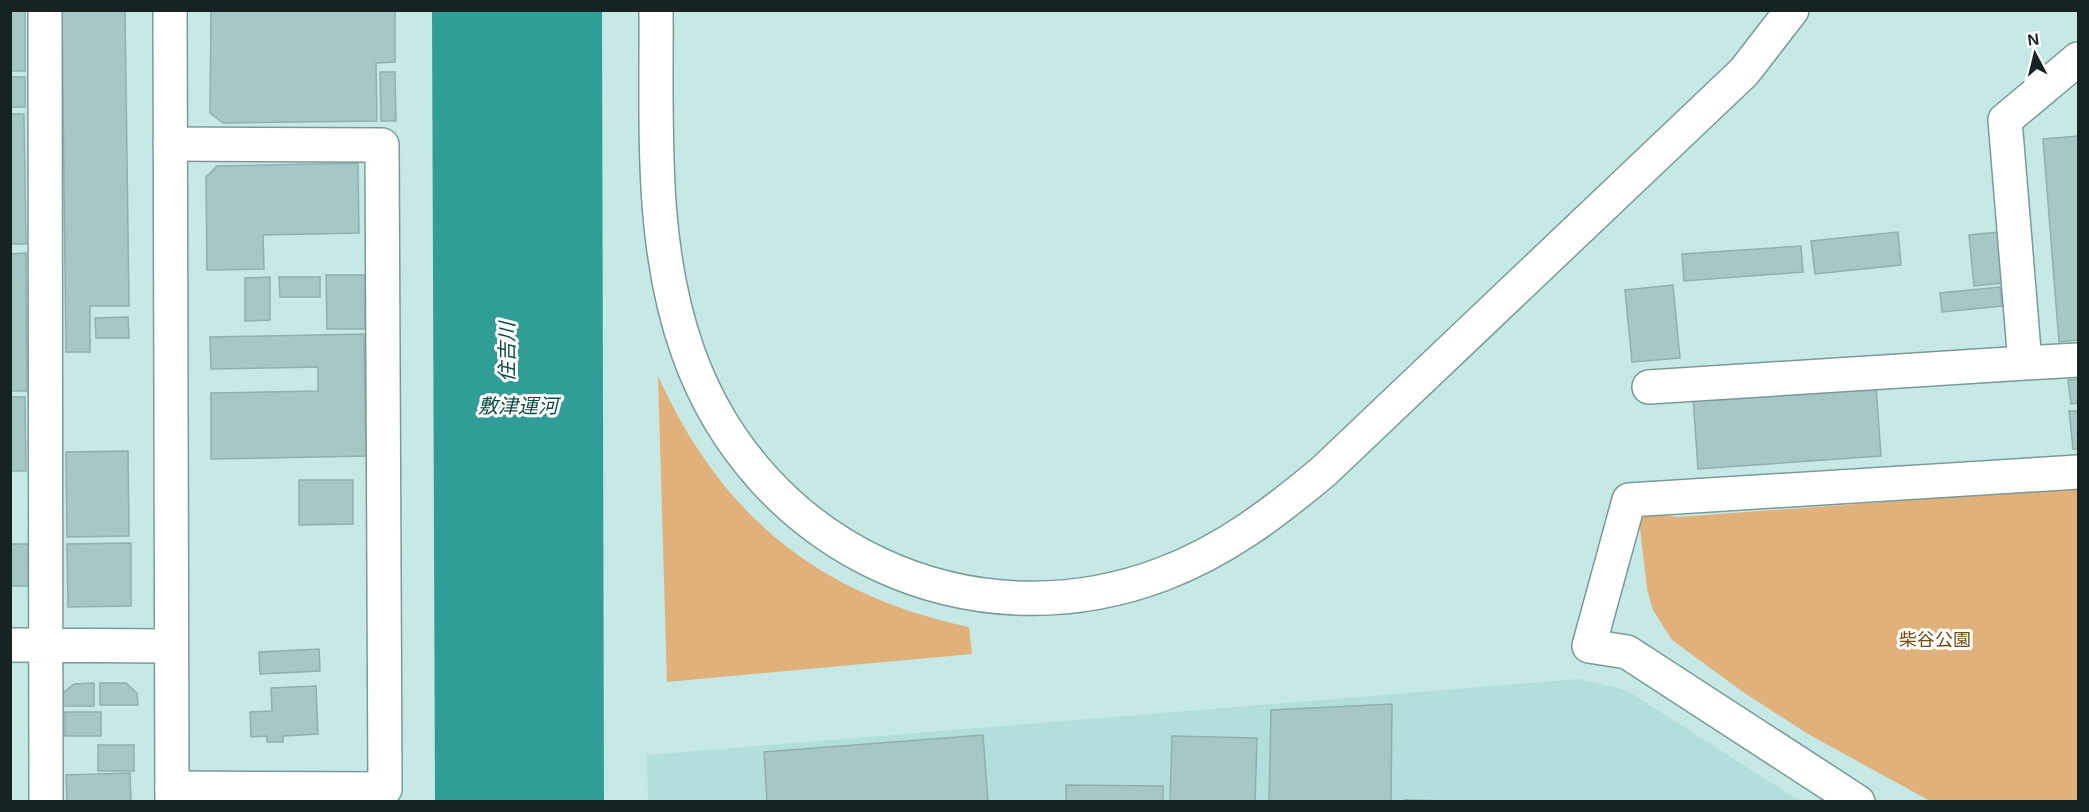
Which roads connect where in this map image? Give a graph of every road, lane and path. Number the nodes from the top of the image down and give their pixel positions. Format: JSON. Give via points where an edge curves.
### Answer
{"nodes":[{"id":1,"x":45,"y":10,"type":"edge"},
{"id":2,"x":170,"y":10,"type":"edge"},
{"id":3,"x":656,"y":10,"type":"edge"},
{"id":4,"x":1792,"y":10,"type":"edge"},
{"id":5,"x":2079,"y":59,"type":"edge"},
{"id":6,"x":170,"y":144,"type":"junction"},
{"id":7,"x":2079,"y":360,"type":"edge"},
{"id":8,"x":2025,"y":363,"type":"junction"},
{"id":9,"x":1649,"y":387,"type":"dead end"},
{"id":10,"x":2079,"y":472,"type":"edge"},
{"id":11,"x":10,"y":645,"type":"edge"},
{"id":12,"x":45,"y":646,"type":"junction"},
{"id":13,"x":171,"y":646,"type":"junction"},
{"id":14,"x":172,"y":795,"type":"edge"},
{"id":15,"x":46,"y":801,"type":"edge"},
{"id":16,"x":1858,"y":801,"type":"edge"}],
"edges":[{"from":1,"to":12,"type":"street"},
{"from":2,"to":6,"type":"street"},
{"from":3,"to":4,"type":"street","via":[[659,206],[669,282],[681,333],[703,391],[738,449],[769,487],[825,535],[878,565],[950,590],[1023,599],[1072,596],[1139,582],[1208,554],[1257,525],[1324,471],[1744,72]]},
{"from":5,"to":8,"type":"street","via":[[2005,120]]},
{"from":6,"to":13,"type":"street"},
{"from":6,"to":14,"type":"street","via":[[382,145],[385,777],[385,789]]},
{"from":7,"to":8,"type":"street"},
{"from":8,"to":9,"type":"street"},
{"from":10,"to":16,"type":"street","via":[[1629,500],[1589,646],[1627,652]]},
{"from":11,"to":12,"type":"street"},
{"from":12,"to":13,"type":"street"},
{"from":12,"to":15,"type":"street"},
{"from":13,"to":14,"type":"street"}]}
